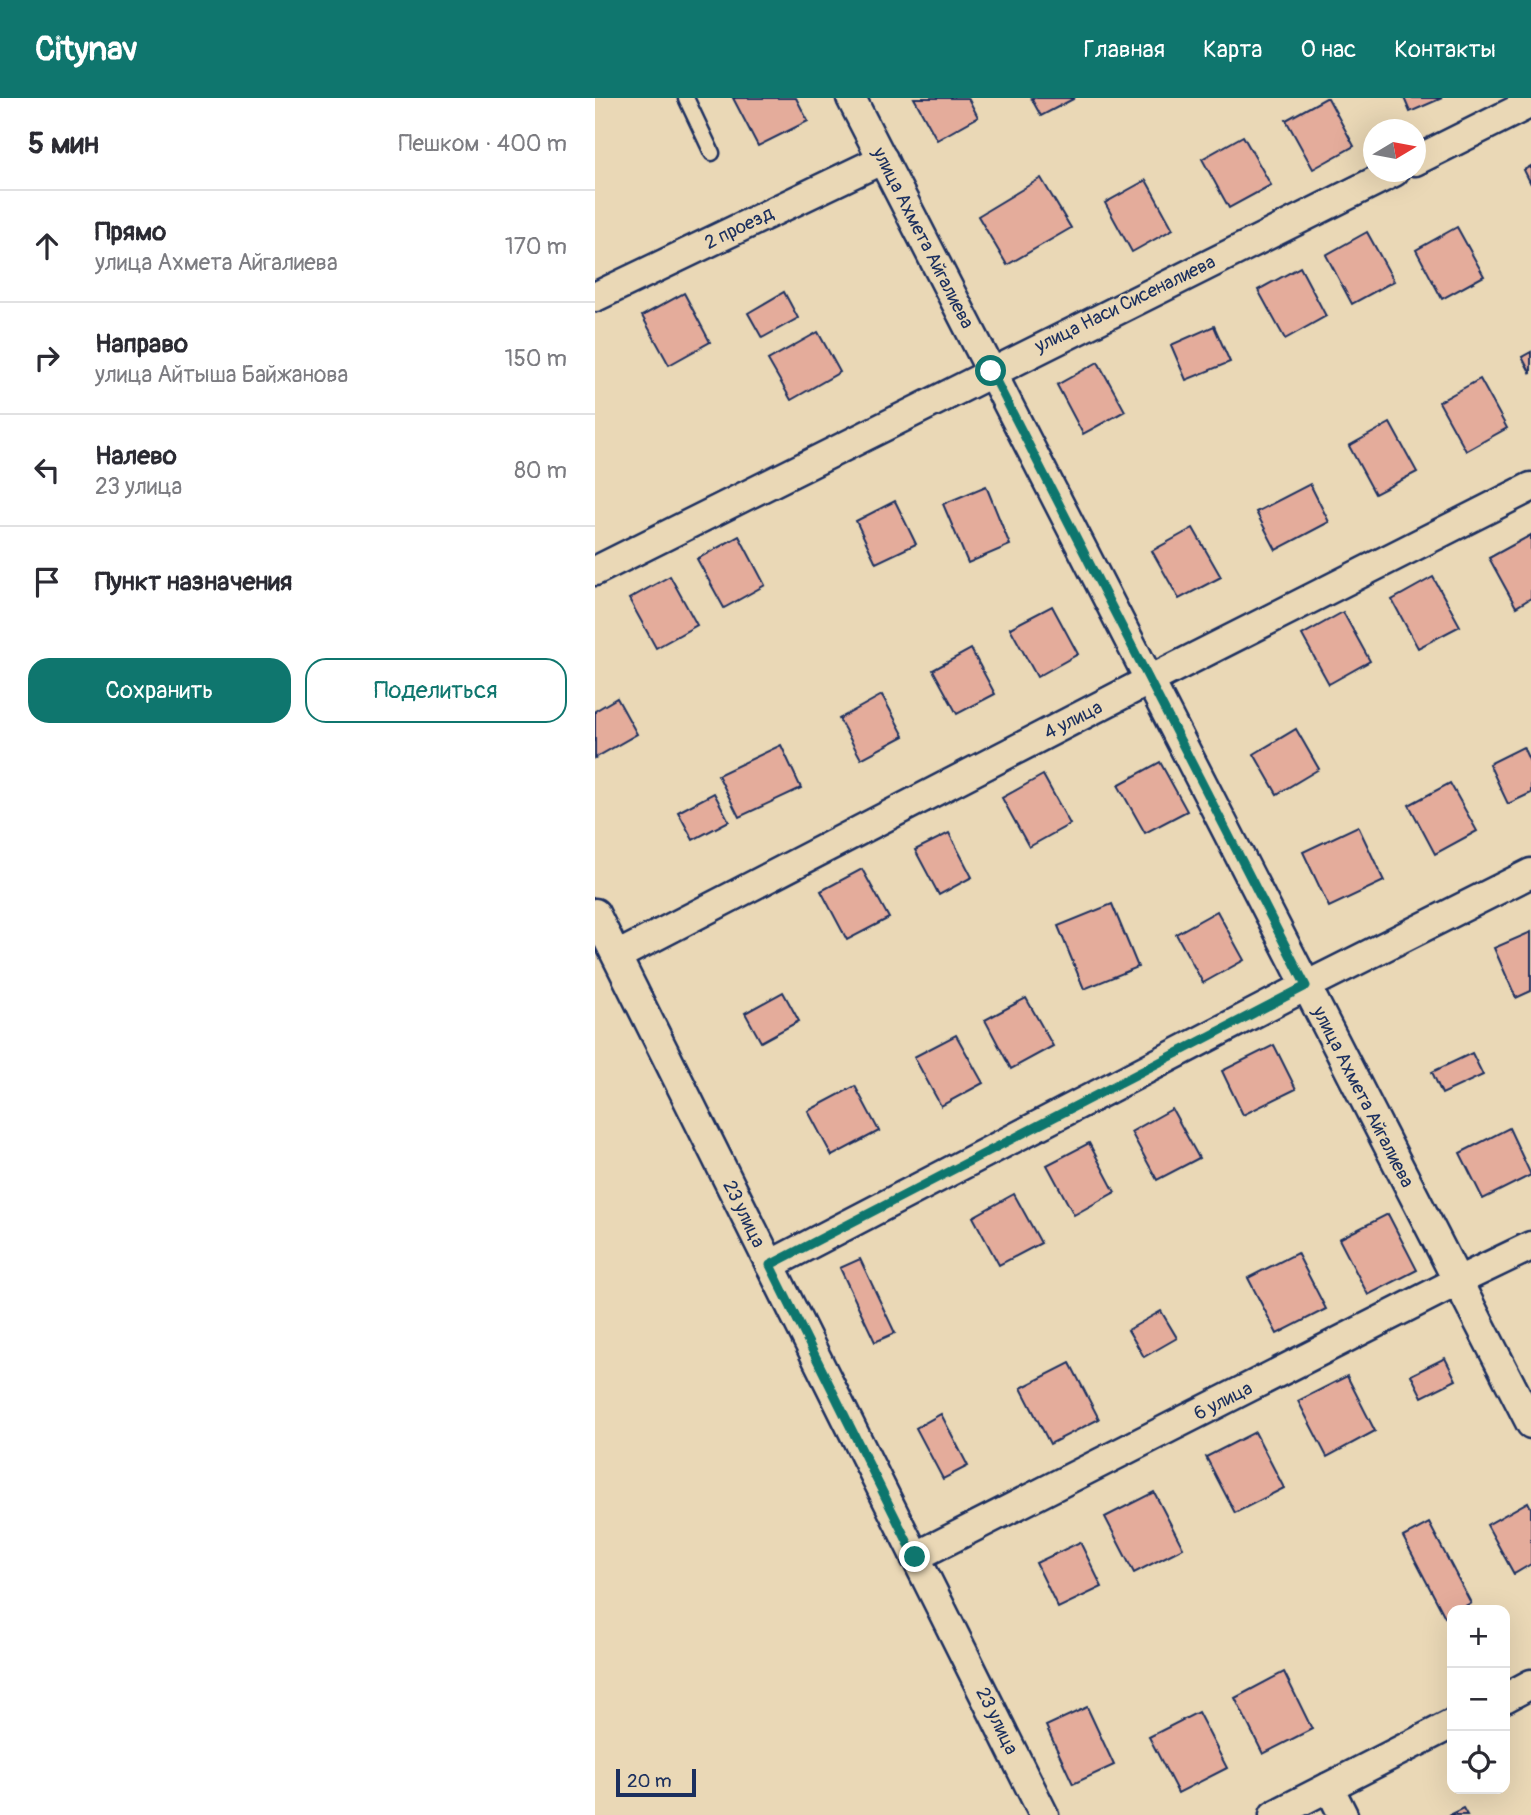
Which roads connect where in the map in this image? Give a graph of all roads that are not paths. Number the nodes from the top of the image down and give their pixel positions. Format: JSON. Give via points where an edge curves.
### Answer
{"nodes":[{"id":1,"x":686,"y":98,"type":"edge"},
{"id":2,"x":851,"y":98,"type":"edge"},
{"id":3,"x":1531,"y":103,"type":"edge"},
{"id":4,"x":712,"y":153,"type":"dead end"},
{"id":5,"x":1426,"y":156,"type":"edge"},
{"id":6,"x":883,"y":159,"type":"junction"},
{"id":7,"x":1374,"y":182,"type":"edge"},
{"id":8,"x":595,"y":298,"type":"edge"},
{"id":9,"x":991,"y":371,"type":"junction"},
{"id":10,"x":1531,"y":487,"type":"edge"},
{"id":11,"x":595,"y":571,"type":"edge"},
{"id":12,"x":1150,"y":680,"type":"junction"},
{"id":13,"x":1531,"y":873,"type":"edge"},
{"id":14,"x":595,"y":913,"type":"edge"},
{"id":15,"x":617,"y":956,"type":"junction"},
{"id":16,"x":1306,"y":986,"type":"junction"},
{"id":17,"x":1531,"y":1246,"type":"edge"},
{"id":18,"x":770,"y":1265,"type":"junction"},
{"id":19,"x":1458,"y":1281,"type":"junction"},
{"id":20,"x":1531,"y":1424,"type":"edge"},
{"id":21,"x":915,"y":1557,"type":"junction"},
{"id":22,"x":1531,"y":1684,"type":"edge"},
{"id":23,"x":1510,"y":1695,"type":"edge"},
{"id":24,"x":1447,"y":1727,"type":"edge"},
{"id":25,"x":1329,"y":1787,"type":"junction"},
{"id":26,"x":1044,"y":1815,"type":"edge"},
{"id":27,"x":1274,"y":1815,"type":"edge"},
{"id":28,"x":1343,"y":1815,"type":"edge"}],
"edges":[{"from":1,"to":4,"type":"lane"},
{"from":2,"to":6,"type":"street","name":"улица Ахмета Айгалиева"},
{"from":3,"to":5,"type":"street"},
{"from":6,"to":8,"type":"street","name":"2 проезд"},
{"from":6,"to":9,"type":"street","name":"улица Ахмета Айгалиева"},
{"from":7,"to":9,"type":"street","name":"улица Наси Сисеналиева"},
{"from":9,"to":11,"type":"street","name":"улица Наси Сисеналиева"},
{"from":9,"to":12,"type":"street","name":"улица Ахмета Айгалиева"},
{"from":10,"to":12,"type":"street","name":"4 улица"},
{"from":12,"to":15,"type":"street","name":"4 улица"},
{"from":12,"to":16,"type":"street","name":"улица Ахмета Айгалиева"},
{"from":13,"to":16,"type":"street"},
{"from":14,"to":15,"type":"street","name":"23 улица"},
{"from":15,"to":18,"type":"street","name":"23 улица"},
{"from":16,"to":18,"type":"street"},
{"from":16,"to":19,"type":"street","name":"улица Ахмета Айгалиева"},
{"from":17,"to":19,"type":"street","name":"6 улица"},
{"from":18,"to":21,"type":"street","name":"23 улица"},
{"from":19,"to":20,"type":"street","name":"улица Ахмета Айгалиева"},
{"from":19,"to":21,"type":"street","name":"6 улица"},
{"from":21,"to":26,"type":"street","name":"23 улица"},
{"from":22,"to":23,"type":"street"},
{"from":24,"to":25,"type":"street"},
{"from":25,"to":27,"type":"street"},
{"from":25,"to":28,"type":"street"}]}
